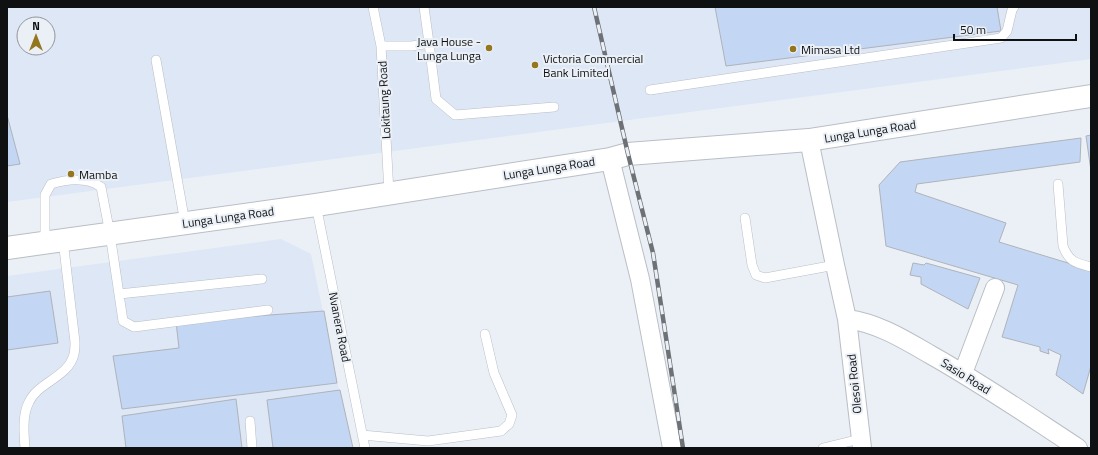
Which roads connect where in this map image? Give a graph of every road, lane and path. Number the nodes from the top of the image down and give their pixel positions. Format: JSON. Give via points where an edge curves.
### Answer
{"nodes":[{"id":1,"x":373,"y":7,"type":"edge"},
{"id":2,"x":424,"y":7,"type":"edge"},
{"id":3,"x":1014,"y":7,"type":"edge"},
{"id":4,"x":429,"y":43,"type":"junction"},
{"id":5,"x":381,"y":46,"type":"junction"},
{"id":6,"x":156,"y":60,"type":"dead end"},
{"id":7,"x":650,"y":90,"type":"dead end"},
{"id":8,"x":1091,"y":96,"type":"edge"},
{"id":9,"x":554,"y":108,"type":"dead end"},
{"id":10,"x":809,"y":140,"type":"junction"},
{"id":11,"x":610,"y":159,"type":"junction"},
{"id":12,"x":1058,"y":184,"type":"dead end"},
{"id":13,"x":389,"y":193,"type":"junction"},
{"id":14,"x":316,"y":205,"type":"junction"},
{"id":15,"x":745,"y":218,"type":"dead end"},
{"id":16,"x":185,"y":223,"type":"junction"},
{"id":17,"x":110,"y":234,"type":"junction"},
{"id":18,"x":54,"y":242,"type":"junction"},
{"id":19,"x":7,"y":248,"type":"edge"},
{"id":20,"x":835,"y":265,"type":"junction"},
{"id":21,"x":1091,"y":267,"type":"edge"},
{"id":22,"x":262,"y":279,"type":"dead end"},
{"id":23,"x":995,"y":288,"type":"dead end"},
{"id":24,"x":119,"y":294,"type":"junction"},
{"id":25,"x":268,"y":310,"type":"dead end"},
{"id":26,"x":848,"y":319,"type":"junction"},
{"id":27,"x":486,"y":334,"type":"dead end"},
{"id":28,"x":963,"y":373,"type":"junction"},
{"id":29,"x":250,"y":421,"type":"dead end"},
{"id":30,"x":362,"y":435,"type":"junction"},
{"id":31,"x":861,"y":443,"type":"edge"},
{"id":32,"x":428,"y":445,"type":"edge"},
{"id":33,"x":26,"y":448,"type":"edge"},
{"id":34,"x":252,"y":448,"type":"edge"},
{"id":35,"x":365,"y":448,"type":"edge"},
{"id":36,"x":672,"y":448,"type":"edge"},
{"id":37,"x":823,"y":448,"type":"edge"},
{"id":38,"x":1078,"y":448,"type":"edge"}],
"edges":[{"from":1,"to":5,"type":"lane","name":"Lokitaung Road"},
{"from":2,"to":4,"type":"lane"},
{"from":3,"to":7,"type":"lane","via":[[1007,31],[1001,38]]},
{"from":4,"to":5,"type":"lane"},
{"from":4,"to":9,"type":"lane","via":[[436,99],[455,115]]},
{"from":5,"to":13,"type":"lane","name":"Lokitaung Road"},
{"from":6,"to":16,"type":"lane"},
{"from":8,"to":10,"type":"main road","name":"Lunga Lunga Road"},
{"from":10,"to":11,"type":"main road","name":"Lunga Lunga Road","via":[[628,154]]},
{"from":10,"to":20,"type":"street","name":"Olesoi Road"},
{"from":11,"to":13,"type":"main road","name":"Lunga Lunga Road"},
{"from":11,"to":36,"type":"street","via":[[640,279]]},
{"from":12,"to":21,"type":"lane","via":[[1063,246],[1074,262]]},
{"from":13,"to":14,"type":"main road","name":"Lunga Lunga Road"},
{"from":14,"to":16,"type":"main road","name":"Lunga Lunga Road"},
{"from":14,"to":30,"type":"lane","name":"Nvanera Road"},
{"from":15,"to":20,"type":"lane","via":[[752,265],[756,275],[765,278]]},
{"from":16,"to":17,"type":"main road","name":"Lunga Lunga Road"},
{"from":17,"to":18,"type":"main road","name":"Lunga Lunga Road"},
{"from":17,"to":18,"type":"lane","via":[[101,187],[86,180],[60,181],[51,184],[45,195]]},
{"from":17,"to":24,"type":"lane"},
{"from":18,"to":19,"type":"main road","name":"Lunga Lunga Road"},
{"from":18,"to":33,"type":"lane","via":[[75,342],[74,355],[68,367],[39,389],[28,404],[24,436]]},
{"from":20,"to":26,"type":"street","name":"Olesoi Road"},
{"from":22,"to":24,"type":"lane"},
{"from":23,"to":28,"type":"street"},
{"from":24,"to":25,"type":"lane","via":[[123,321],[134,327]]},
{"from":26,"to":28,"type":"street","name":"Sasio Road","via":[[877,327]]},
{"from":26,"to":31,"type":"street","name":"Olesoi Road"},
{"from":27,"to":32,"type":"lane","via":[[494,373],[512,415],[510,424],[501,431]]},
{"from":28,"to":38,"type":"street","name":"Sasio Road"},
{"from":29,"to":34,"type":"lane"},
{"from":30,"to":32,"type":"lane"},
{"from":30,"to":35,"type":"lane","name":"Nvanera Road"},
{"from":31,"to":37,"type":"lane"}]}
